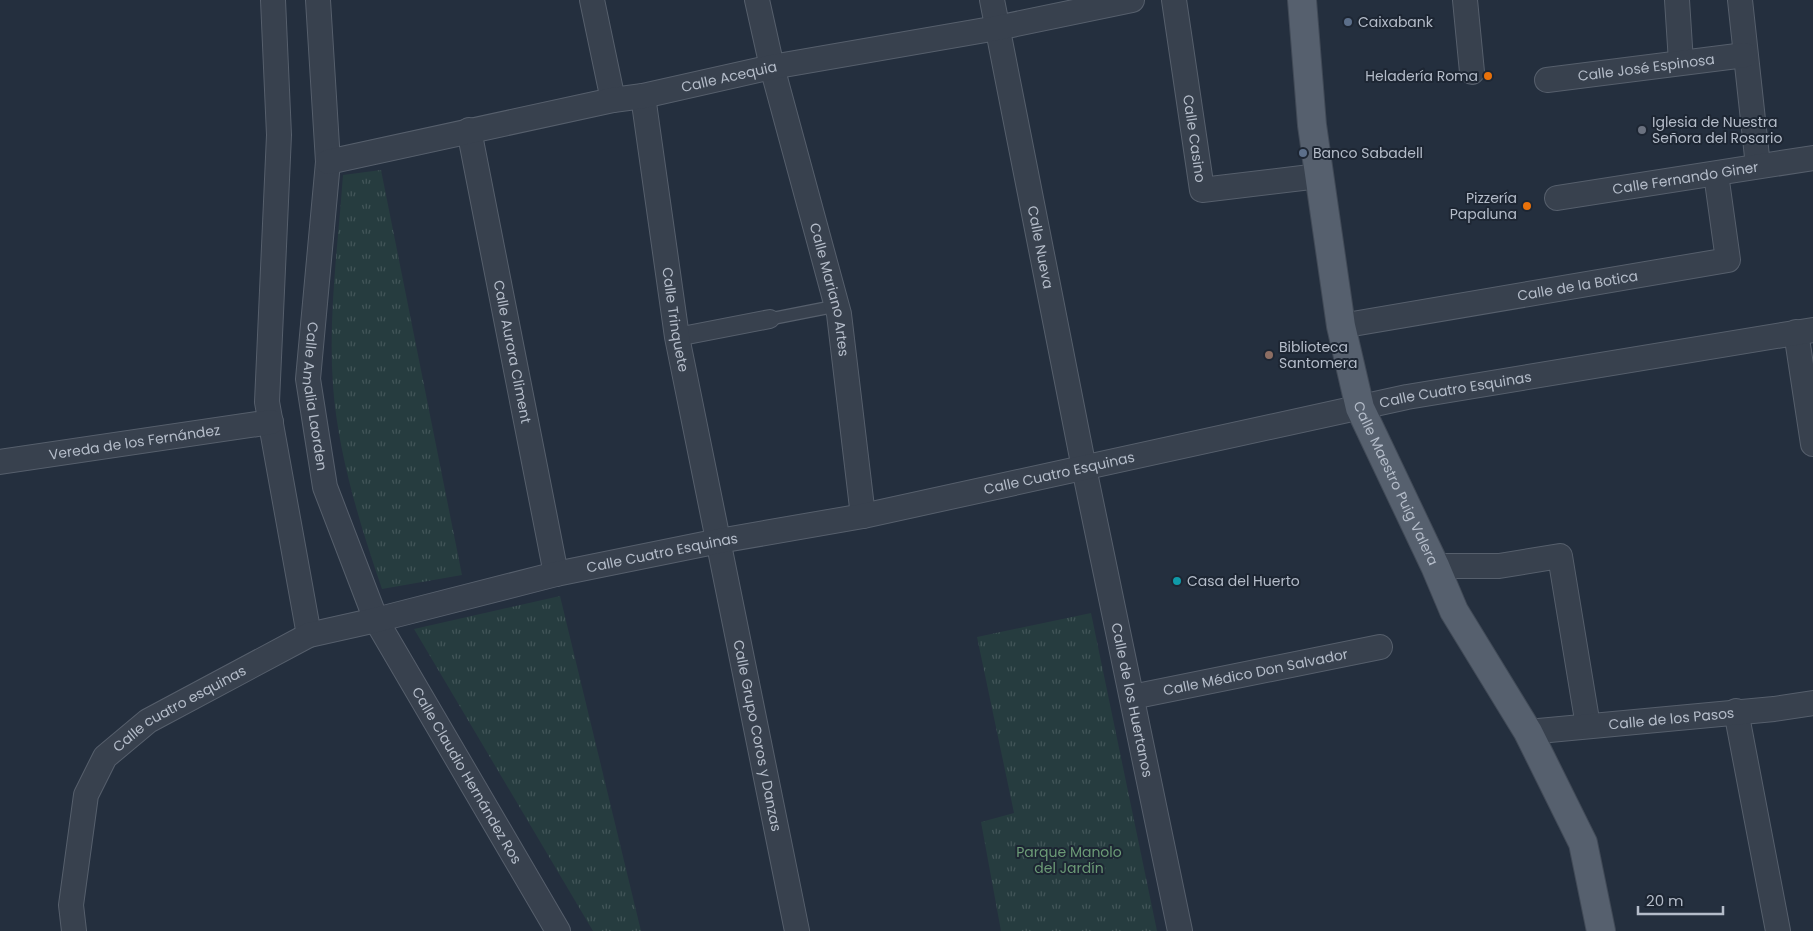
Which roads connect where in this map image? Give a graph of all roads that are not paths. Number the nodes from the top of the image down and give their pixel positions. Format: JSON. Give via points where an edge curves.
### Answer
{"nodes":[{"id":1,"x":273,"y":0,"type":"edge"},
{"id":2,"x":318,"y":0,"type":"edge"},
{"id":3,"x":592,"y":0,"type":"edge"},
{"id":4,"x":757,"y":0,"type":"edge"},
{"id":5,"x":992,"y":0,"type":"edge"},
{"id":6,"x":1126,"y":0,"type":"edge"},
{"id":7,"x":1174,"y":0,"type":"edge"},
{"id":8,"x":1302,"y":0,"type":"edge"},
{"id":9,"x":1465,"y":0,"type":"edge"},
{"id":10,"x":1677,"y":0,"type":"edge"},
{"id":11,"x":1740,"y":0,"type":"edge"},
{"id":12,"x":997,"y":28,"type":"junction"},
{"id":13,"x":1745,"y":55,"type":"junction"},
{"id":14,"x":1681,"y":62,"type":"junction"},
{"id":15,"x":772,"y":67,"type":"junction"},
{"id":16,"x":1472,"y":72,"type":"dead end"},
{"id":17,"x":1547,"y":80,"type":"dead end"},
{"id":18,"x":643,"y":96,"type":"junction"},
{"id":19,"x":613,"y":100,"type":"junction"},
{"id":20,"x":469,"y":130,"type":"junction"},
{"id":21,"x":1813,"y":158,"type":"edge"},
{"id":22,"x":328,"y":162,"type":"junction"},
{"id":23,"x":1758,"y":166,"type":"junction"},
{"id":24,"x":1716,"y":174,"type":"junction"},
{"id":25,"x":1319,"y":176,"type":"junction"},
{"id":26,"x":1557,"y":198,"type":"dead end"},
{"id":27,"x":836,"y":306,"type":"junction"},
{"id":28,"x":770,"y":319,"type":"joint"},
{"id":29,"x":1341,"y":326,"type":"junction"},
{"id":30,"x":1805,"y":331,"type":"edge"},
{"id":31,"x":677,"y":337,"type":"junction"},
{"id":32,"x":1360,"y":408,"type":"junction"},
{"id":33,"x":270,"y":422,"type":"junction"},
{"id":34,"x":1813,"y":444,"type":"edge"},
{"id":35,"x":0,"y":462,"type":"edge"},
{"id":36,"x":1084,"y":468,"type":"junction"},
{"id":37,"x":863,"y":516,"type":"junction"},
{"id":38,"x":720,"y":541,"type":"junction"},
{"id":39,"x":1435,"y":566,"type":"junction"},
{"id":40,"x":556,"y":574,"type":"junction"},
{"id":41,"x":376,"y":620,"type":"junction"},
{"id":42,"x":309,"y":635,"type":"junction"},
{"id":43,"x":1380,"y":647,"type":"dead end"},
{"id":44,"x":1132,"y":697,"type":"junction"},
{"id":45,"x":1813,"y":703,"type":"edge"},
{"id":46,"x":1736,"y":711,"type":"junction"},
{"id":47,"x":1588,"y":726,"type":"junction"},
{"id":48,"x":1528,"y":732,"type":"junction"},
{"id":49,"x":74,"y":931,"type":"edge"},
{"id":50,"x":558,"y":931,"type":"edge"},
{"id":51,"x":797,"y":931,"type":"edge"},
{"id":52,"x":1180,"y":931,"type":"edge"},
{"id":53,"x":1601,"y":931,"type":"edge"},
{"id":54,"x":1778,"y":931,"type":"edge"}],
"edges":[{"from":1,"to":33,"type":"street","via":[[279,134],[267,402]]},
{"from":2,"to":22,"type":"street","name":"Calle Amalia Laorden"},
{"from":3,"to":19,"type":"street"},
{"from":4,"to":15,"type":"street","name":"Calle Mariano Artes"},
{"from":5,"to":12,"type":"street","name":"Calle Nueva"},
{"from":6,"to":12,"type":"street","name":"Calle Acequia"},
{"from":7,"to":25,"type":"street","name":"Calle Casino","via":[[1202,190]]},
{"from":8,"to":25,"type":"main road","name":"Calle Maestro Puig Valera"},
{"from":9,"to":16,"type":"street"},
{"from":10,"to":14,"type":"street"},
{"from":11,"to":13,"type":"street"},
{"from":12,"to":15,"type":"street","name":"Calle Acequia"},
{"from":12,"to":36,"type":"street","name":"Calle Nueva"},
{"from":13,"to":14,"type":"street","name":"Calle José Espinosa"},
{"from":13,"to":23,"type":"street"},
{"from":14,"to":17,"type":"street","name":"Calle José Espinosa"},
{"from":15,"to":18,"type":"street","name":"Calle Acequia"},
{"from":15,"to":27,"type":"street","name":"Calle Mariano Artes"},
{"from":18,"to":19,"type":"street","name":"Calle Acequia"},
{"from":18,"to":31,"type":"street","name":"Calle Trinquete"},
{"from":19,"to":20,"type":"street","name":"Calle Acequia"},
{"from":20,"to":22,"type":"street","name":"Calle Acequia"},
{"from":20,"to":40,"type":"street","name":"Calle Aurora Climent"},
{"from":21,"to":23,"type":"street","name":"Calle Fernando Giner"},
{"from":22,"to":41,"type":"street","name":"Calle Amalia Laorden","via":[[308,379],[325,487]]},
{"from":23,"to":24,"type":"street","name":"Calle Fernando Giner"},
{"from":24,"to":26,"type":"street","name":"Calle Fernando Giner"},
{"from":24,"to":29,"type":"street","name":"Calle de la Botica","via":[[1728,260]]},
{"from":25,"to":29,"type":"main road","name":"Calle Maestro Puig Valera"},
{"from":27,"to":28,"type":"lane"},
{"from":27,"to":37,"type":"street","name":"Calle Mariano Artes"},
{"from":28,"to":31,"type":"street"},
{"from":29,"to":32,"type":"main road","name":"Calle Maestro Puig Valera"},
{"from":30,"to":32,"type":"street","name":"Calle Cuatro Esquinas","via":[[1407,397]]},
{"from":30,"to":34,"type":"street"},
{"from":31,"to":38,"type":"street","name":"Calle Trinquete"},
{"from":32,"to":36,"type":"street","name":"Calle Cuatro Esquinas"},
{"from":32,"to":39,"type":"main road","name":"Calle Maestro Puig Valera"},
{"from":33,"to":35,"type":"street","name":"Vereda de los Fernández"},
{"from":33,"to":42,"type":"street"},
{"from":36,"to":37,"type":"street","name":"Calle Cuatro Esquinas"},
{"from":36,"to":44,"type":"street","name":"Calle de los Huertanos"},
{"from":37,"to":38,"type":"street","name":"Calle Cuatro Esquinas"},
{"from":38,"to":40,"type":"street","name":"Calle Cuatro Esquinas"},
{"from":38,"to":51,"type":"street","name":"Calle Grupo Coros y Danzas"},
{"from":39,"to":47,"type":"street","via":[[1499,566],[1560,556]]},
{"from":39,"to":48,"type":"main road","name":"Calle Maestro Puig Valera","via":[[1454,610]]},
{"from":40,"to":41,"type":"street","name":"Calle Cuatro Esquinas"},
{"from":41,"to":42,"type":"street","name":"Calle Cuatro Esquinas"},
{"from":41,"to":50,"type":"street","name":"Calle Claudio Hernández Ros"},
{"from":42,"to":49,"type":"street","name":"Calle cuatro esquinas","via":[[148,721],[105,756],[86,795],[71,905]]},
{"from":43,"to":44,"type":"street","name":"Calle Médico Don Salvador"},
{"from":44,"to":52,"type":"street","name":"Calle de los Huertanos"},
{"from":45,"to":46,"type":"street","name":"Calle de los Pasos"},
{"from":46,"to":47,"type":"street","name":"Calle de los Pasos"},
{"from":46,"to":54,"type":"street"},
{"from":47,"to":48,"type":"street","name":"Calle de los Pasos"},
{"from":48,"to":53,"type":"main road","name":"Calle Maestro Puig Valera","via":[[1583,843]]}]}
